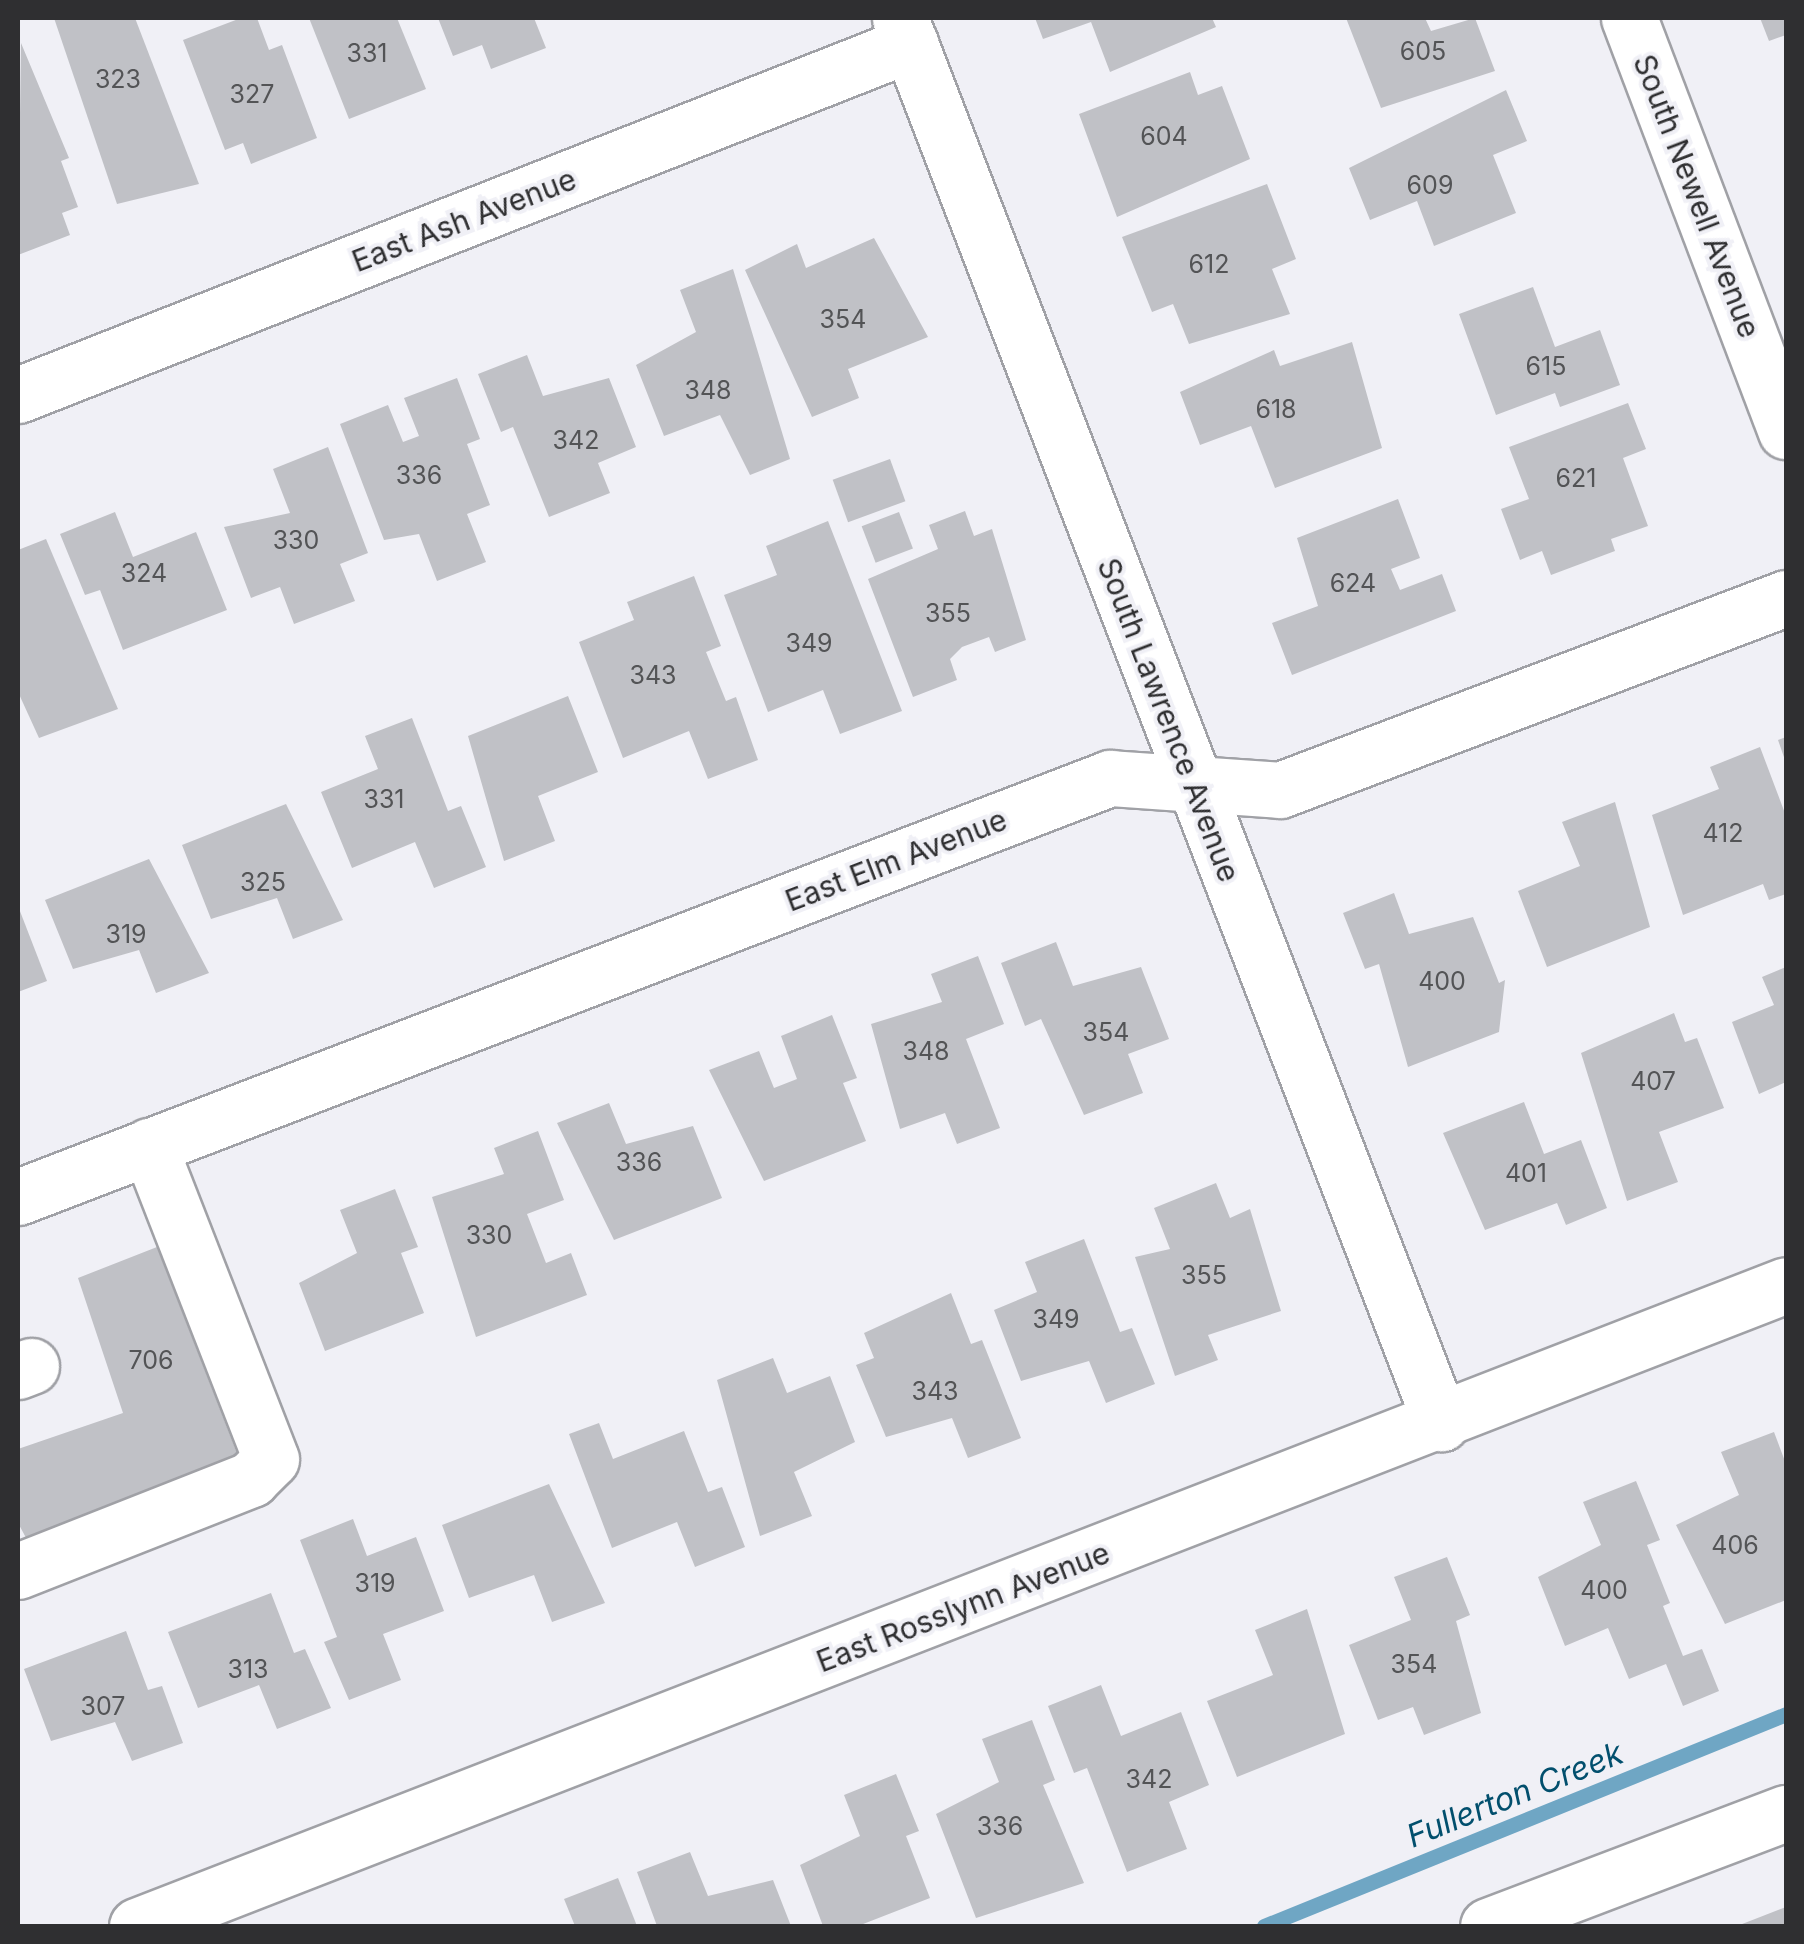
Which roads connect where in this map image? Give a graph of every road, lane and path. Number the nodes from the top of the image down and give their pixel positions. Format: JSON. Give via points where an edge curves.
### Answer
{"nodes":[{"id":1,"x":1629,"y":18,"type":"edge"},
{"id":2,"x":905,"y":31,"type":"edge"},
{"id":3,"x":18,"y":395,"type":"edge"},
{"id":4,"x":1786,"y":430,"type":"edge"},
{"id":5,"x":1786,"y":598,"type":"edge"},
{"id":6,"x":1192,"y":782,"type":"junction"},
{"id":7,"x":150,"y":1146,"type":"junction"},
{"id":8,"x":18,"y":1198,"type":"edge"},
{"id":9,"x":1786,"y":1286,"type":"edge"},
{"id":10,"x":1440,"y":1422,"type":"junction"},
{"id":11,"x":18,"y":1571,"type":"edge"},
{"id":12,"x":1786,"y":1813,"type":"edge"},
{"id":13,"x":1570,"y":1912,"type":"edge"},
{"id":14,"x":138,"y":1926,"type":"edge"},
{"id":15,"x":1488,"y":1926,"type":"edge"}],
"edges":[{"from":1,"to":4,"type":"street","name":"South Newell Avenue"},
{"from":2,"to":3,"type":"street","name":"East Ash Avenue"},
{"from":2,"to":6,"type":"street","name":"South Lawrence Avenue"},
{"from":5,"to":6,"type":"street","name":"East Elm Avenue","via":[[1280,790]]},
{"from":6,"to":7,"type":"street","name":"East Elm Avenue","via":[[1110,778]]},
{"from":6,"to":10,"type":"street","name":"South Lawrence Avenue"},
{"from":7,"to":8,"type":"street","name":"East Elm Avenue"},
{"from":7,"to":11,"type":"street","via":[[271,1459],[250,1478]]},
{"from":9,"to":10,"type":"street","name":"East Rosslynn Avenue"},
{"from":10,"to":14,"type":"street","name":"East Rosslynn Avenue"},
{"from":12,"to":13,"type":"street"},
{"from":13,"to":15,"type":"street"}]}
